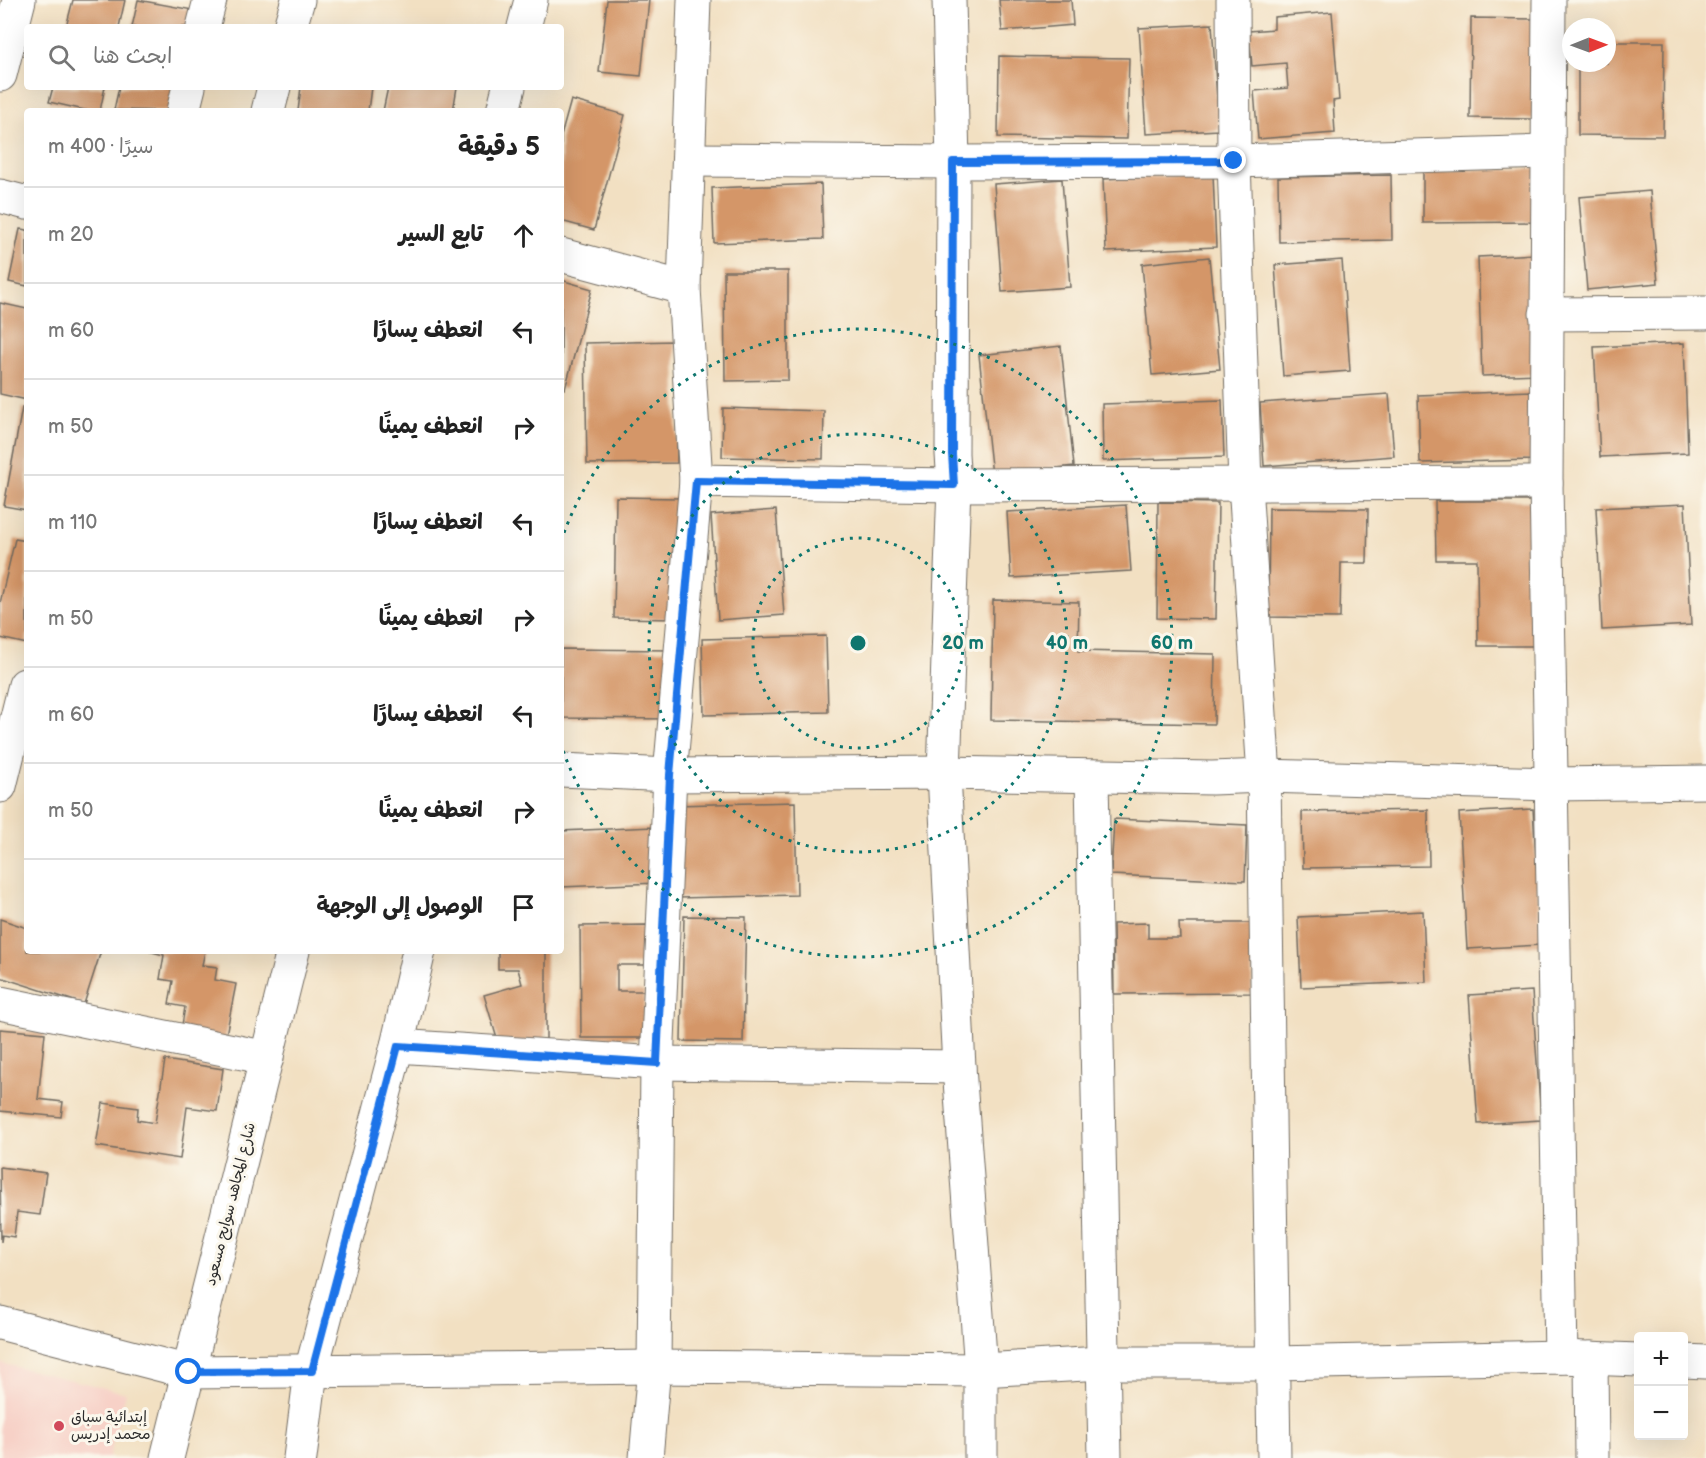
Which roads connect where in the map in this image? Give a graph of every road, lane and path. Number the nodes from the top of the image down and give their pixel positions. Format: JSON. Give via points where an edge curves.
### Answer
{"nodes":[{"id":1,"x":19,"y":0,"type":"edge"},
{"id":2,"x":210,"y":0,"type":"edge"},
{"id":3,"x":298,"y":0,"type":"edge"},
{"id":4,"x":531,"y":0,"type":"edge"},
{"id":5,"x":694,"y":0,"type":"edge"},
{"id":6,"x":949,"y":0,"type":"edge"},
{"id":7,"x":1233,"y":0,"type":"edge"},
{"id":8,"x":1549,"y":0,"type":"edge"},
{"id":9,"x":204,"y":24,"type":"edge"},
{"id":10,"x":291,"y":24,"type":"edge"},
{"id":11,"x":525,"y":24,"type":"edge"},
{"id":12,"x":0,"y":75,"type":"edge"},
{"id":13,"x":188,"y":90,"type":"edge"},
{"id":14,"x":273,"y":90,"type":"edge"},
{"id":15,"x":508,"y":90,"type":"edge"},
{"id":16,"x":184,"y":108,"type":"edge"},
{"id":17,"x":269,"y":108,"type":"edge"},
{"id":18,"x":504,"y":108,"type":"edge"},
{"id":19,"x":1547,"y":152,"type":"junction"},
{"id":20,"x":689,"y":160,"type":"junction"},
{"id":21,"x":1234,"y":161,"type":"junction"},
{"id":22,"x":953,"y":162,"type":"junction"},
{"id":23,"x":0,"y":196,"type":"edge"},
{"id":24,"x":24,"y":203,"type":"edge"},
{"id":25,"x":564,"y":256,"type":"edge"},
{"id":26,"x":684,"y":288,"type":"junction"},
{"id":27,"x":1706,"y":313,"type":"edge"},
{"id":28,"x":1546,"y":314,"type":"junction"},
{"id":29,"x":696,"y":481,"type":"junction"},
{"id":30,"x":1546,"y":483,"type":"junction"},
{"id":31,"x":1245,"y":484,"type":"junction"},
{"id":32,"x":954,"y":485,"type":"junction"},
{"id":33,"x":17,"y":683,"type":"edge"},
{"id":34,"x":564,"y":770,"type":"edge"},
{"id":35,"x":944,"y":773,"type":"junction"},
{"id":36,"x":670,"y":775,"type":"junction"},
{"id":37,"x":1264,"y":776,"type":"junction"},
{"id":38,"x":1092,"y":777,"type":"junction"},
{"id":39,"x":1706,"y":782,"type":"edge"},
{"id":40,"x":1553,"y":784,"type":"junction"},
{"id":41,"x":0,"y":786,"type":"edge"},
{"id":42,"x":292,"y":954,"type":"edge"},
{"id":43,"x":418,"y":954,"type":"edge"},
{"id":44,"x":0,"y":1003,"type":"edge"},
{"id":45,"x":398,"y":1046,"type":"junction"},
{"id":46,"x":267,"y":1058,"type":"junction"},
{"id":47,"x":657,"y":1063,"type":"junction"},
{"id":48,"x":959,"y":1067,"type":"junction"},
{"id":49,"x":0,"y":1323,"type":"edge"},
{"id":50,"x":1576,"y":1358,"type":"junction"},
{"id":51,"x":1634,"y":1360,"type":"edge"},
{"id":52,"x":1688,"y":1361,"type":"edge"},
{"id":53,"x":1706,"y":1362,"type":"edge"},
{"id":54,"x":1102,"y":1363,"type":"junction"},
{"id":55,"x":1274,"y":1364,"type":"junction"},
{"id":56,"x":654,"y":1367,"type":"junction"},
{"id":57,"x":981,"y":1370,"type":"junction"},
{"id":58,"x":312,"y":1371,"type":"junction"},
{"id":59,"x":189,"y":1372,"type":"junction"},
{"id":60,"x":167,"y":1458,"type":"edge"},
{"id":61,"x":300,"y":1458,"type":"edge"},
{"id":62,"x":646,"y":1458,"type":"edge"},
{"id":63,"x":981,"y":1458,"type":"edge"},
{"id":64,"x":1105,"y":1458,"type":"edge"},
{"id":65,"x":1274,"y":1458,"type":"edge"},
{"id":66,"x":1592,"y":1458,"type":"edge"}],
"edges":[{"from":1,"to":12,"type":"street"},
{"from":2,"to":9,"type":"street"},
{"from":3,"to":10,"type":"street"},
{"from":4,"to":11,"type":"street"},
{"from":5,"to":20,"type":"street"},
{"from":6,"to":22,"type":"street"},
{"from":7,"to":21,"type":"street"},
{"from":8,"to":19,"type":"street"},
{"from":13,"to":16,"type":"street"},
{"from":14,"to":17,"type":"street"},
{"from":15,"to":18,"type":"street"},
{"from":19,"to":21,"type":"street"},
{"from":19,"to":28,"type":"street"},
{"from":20,"to":22,"type":"street"},
{"from":20,"to":26,"type":"street"},
{"from":21,"to":22,"type":"street"},
{"from":21,"to":31,"type":"street"},
{"from":22,"to":32,"type":"street"},
{"from":23,"to":24,"type":"street"},
{"from":25,"to":26,"type":"street"},
{"from":26,"to":29,"type":"street"},
{"from":27,"to":28,"type":"street"},
{"from":28,"to":30,"type":"street"},
{"from":29,"to":32,"type":"street"},
{"from":29,"to":36,"type":"street"},
{"from":30,"to":31,"type":"street"},
{"from":30,"to":40,"type":"street"},
{"from":31,"to":32,"type":"street"},
{"from":31,"to":37,"type":"street"},
{"from":32,"to":35,"type":"street"},
{"from":33,"to":41,"type":"street"},
{"from":34,"to":36,"type":"street"},
{"from":35,"to":36,"type":"street"},
{"from":35,"to":38,"type":"street"},
{"from":35,"to":48,"type":"street"},
{"from":36,"to":47,"type":"street"},
{"from":37,"to":38,"type":"street"},
{"from":37,"to":40,"type":"street"},
{"from":37,"to":55,"type":"street"},
{"from":38,"to":54,"type":"street"},
{"from":39,"to":40,"type":"street"},
{"from":40,"to":50,"type":"street"},
{"from":42,"to":46,"type":"street","name":"شارع المجاهد سوايح مسعود"},
{"from":43,"to":45,"type":"street"},
{"from":44,"to":46,"type":"street"},
{"from":45,"to":47,"type":"street"},
{"from":45,"to":58,"type":"street"},
{"from":46,"to":59,"type":"street","name":"شارع المجاهد سوايح مسعود"},
{"from":47,"to":48,"type":"street"},
{"from":47,"to":56,"type":"street"},
{"from":48,"to":57,"type":"street"},
{"from":49,"to":59,"type":"street"},
{"from":50,"to":51,"type":"street"},
{"from":50,"to":55,"type":"street"},
{"from":50,"to":66,"type":"street"},
{"from":52,"to":53,"type":"street"},
{"from":54,"to":55,"type":"street"},
{"from":54,"to":57,"type":"street"},
{"from":54,"to":64,"type":"street"},
{"from":55,"to":65,"type":"street"},
{"from":56,"to":57,"type":"street"},
{"from":56,"to":58,"type":"street"},
{"from":56,"to":62,"type":"street"},
{"from":57,"to":63,"type":"street"},
{"from":58,"to":59,"type":"street"},
{"from":58,"to":61,"type":"street"},
{"from":59,"to":60,"type":"street","name":"شارع المجاهد سوايح مسعود"}]}
